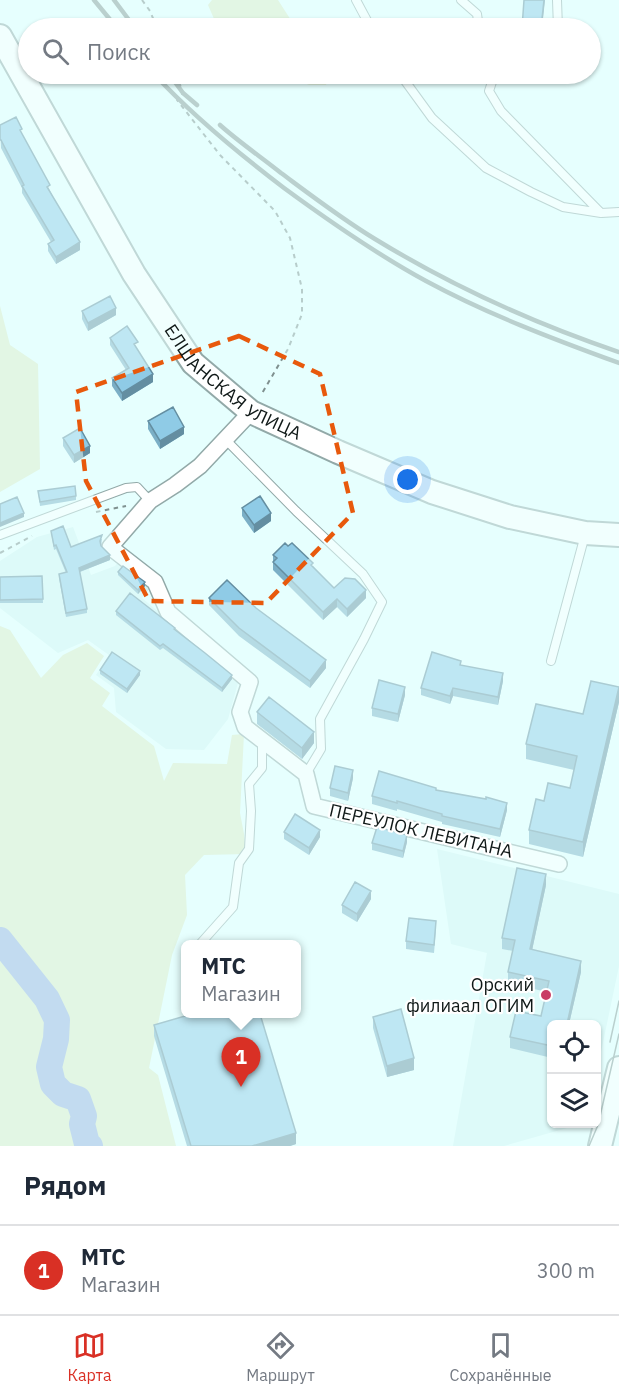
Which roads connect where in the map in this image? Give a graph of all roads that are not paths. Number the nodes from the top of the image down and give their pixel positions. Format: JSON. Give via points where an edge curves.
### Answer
{"nodes":[{"id":1,"x":356,"y":0,"type":"edge"},
{"id":2,"x":460,"y":0,"type":"edge"},
{"id":3,"x":557,"y":0,"type":"edge"},
{"id":4,"x":366,"y":18,"type":"edge"},
{"id":5,"x":478,"y":18,"type":"edge"},
{"id":6,"x":558,"y":18,"type":"edge"},
{"id":7,"x":0,"y":36,"type":"edge"},
{"id":8,"x":18,"y":68,"type":"edge"},
{"id":9,"x":27,"y":84,"type":"edge"},
{"id":10,"x":407,"y":84,"type":"edge"},
{"id":11,"x":491,"y":84,"type":"edge"},
{"id":12,"x":619,"y":212,"type":"edge"},
{"id":13,"x":601,"y":213,"type":"junction"},
{"id":14,"x":251,"y":412,"type":"junction"},
{"id":15,"x":226,"y":440,"type":"junction"},
{"id":16,"x":150,"y":501,"type":"junction"},
{"id":17,"x":585,"y":533,"type":"junction"},
{"id":18,"x":0,"y":535,"type":"edge"},
{"id":19,"x":619,"y":535,"type":"edge"},
{"id":20,"x":551,"y":661,"type":"dead end"},
{"id":21,"x":262,"y":741,"type":"junction"},
{"id":22,"x":306,"y":774,"type":"junction"},
{"id":23,"x":559,"y":864,"type":"dead end"},
{"id":24,"x":204,"y":940,"type":"edge"},
{"id":25,"x":619,"y":1068,"type":"edge"},
{"id":26,"x":600,"y":1146,"type":"edge"}],
"edges":[{"from":1,"to":4,"type":"lane"},
{"from":2,"to":5,"type":"lane"},
{"from":3,"to":6,"type":"lane"},
{"from":7,"to":8,"type":"main road","name":"ЕЛШАНСКАЯ УЛИЦА"},
{"from":9,"to":14,"type":"main road","name":"ЕЛШАНСКАЯ УЛИЦА","via":[[134,274],[186,353]]},
{"from":10,"to":13,"type":"lane","via":[[432,118],[486,168],[563,207]]},
{"from":11,"to":13,"type":"lane","via":[[489,91],[501,111]]},
{"from":12,"to":13,"type":"lane"},
{"from":14,"to":15,"type":"street"},
{"from":14,"to":17,"type":"main road","name":"ЕЛШАНСКАЯ УЛИЦА","via":[[432,492]]},
{"from":15,"to":16,"type":"street","via":[[201,466]]},
{"from":15,"to":22,"type":"lane","via":[[363,574],[382,602],[320,719],[321,749]]},
{"from":16,"to":18,"type":"lane","via":[[137,487],[126,488]]},
{"from":16,"to":21,"type":"street","via":[[110,547],[155,582],[168,612],[250,682],[240,712],[245,727]]},
{"from":17,"to":19,"type":"main road","name":"ЕЛШАНСКАЯ УЛИЦА"},
{"from":17,"to":20,"type":"lane"},
{"from":21,"to":22,"type":"street"},
{"from":21,"to":24,"type":"lane","via":[[262,768],[249,784],[249,849],[239,863],[233,907]]},
{"from":22,"to":23,"type":"street","name":"ПЕРЕУЛОК ЛЕВИТАНА","via":[[314,806]]},
{"from":25,"to":26,"type":"main road"}]}
